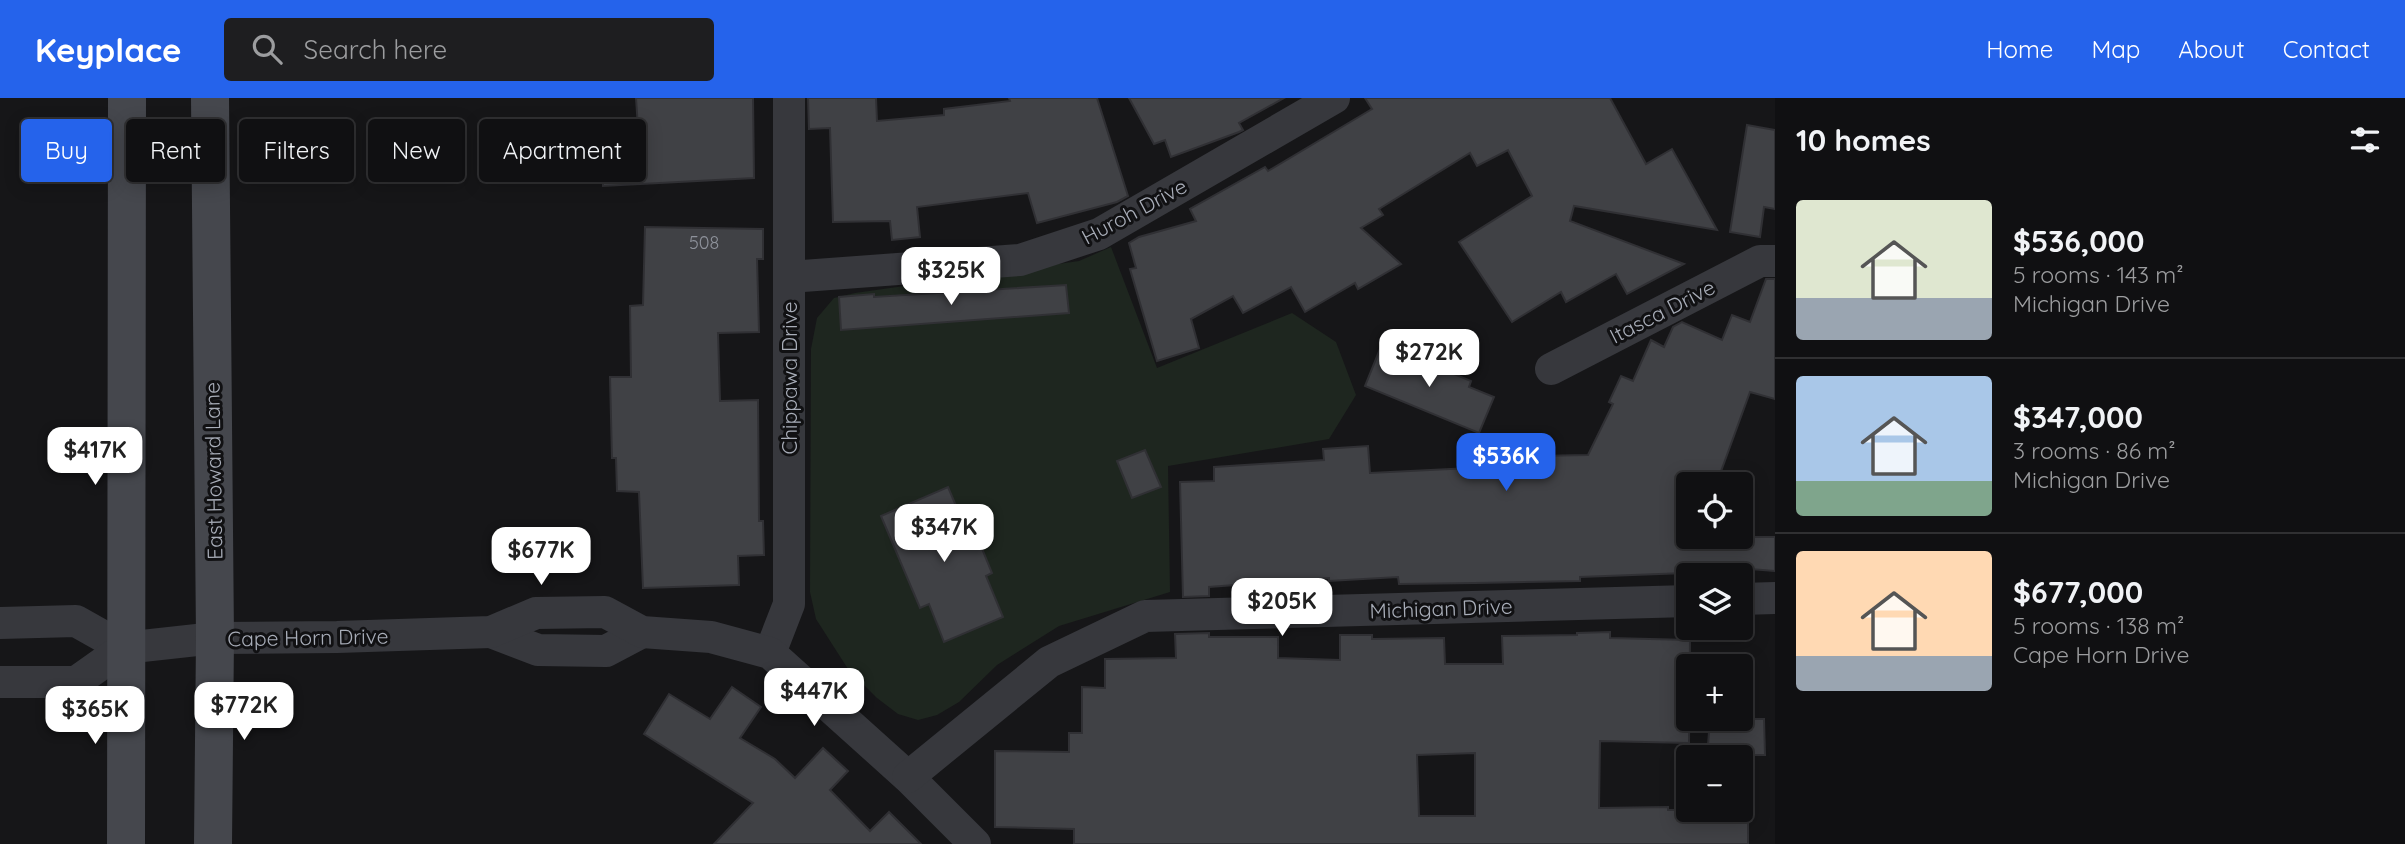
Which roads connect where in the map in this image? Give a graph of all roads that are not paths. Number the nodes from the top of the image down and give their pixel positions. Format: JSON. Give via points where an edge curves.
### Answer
{"nodes":[{"id":1,"x":127,"y":98,"type":"edge"},
{"id":2,"x":210,"y":98,"type":"edge"},
{"id":3,"x":789,"y":98,"type":"edge"},
{"id":4,"x":1334,"y":98,"type":"edge"},
{"id":5,"x":1775,"y":261,"type":"edge"},
{"id":6,"x":789,"y":277,"type":"junction"},
{"id":7,"x":1551,"y":369,"type":"dead end"},
{"id":8,"x":1775,"y":598,"type":"edge"},
{"id":9,"x":1753,"y":599,"type":"edge"},
{"id":10,"x":1676,"y":601,"type":"edge"},
{"id":11,"x":0,"y":623,"type":"edge"},
{"id":12,"x":491,"y":632,"type":"junction"},
{"id":13,"x":642,"y":632,"type":"junction"},
{"id":14,"x":215,"y":638,"type":"junction"},
{"id":15,"x":124,"y":648,"type":"junction"},
{"id":16,"x":770,"y":653,"type":"junction"},
{"id":17,"x":0,"y":682,"type":"edge"},
{"id":18,"x":908,"y":777,"type":"junction"},
{"id":19,"x":125,"y":844,"type":"edge"},
{"id":20,"x":213,"y":844,"type":"edge"},
{"id":21,"x":975,"y":844,"type":"edge"}],
"edges":[{"from":1,"to":15,"type":"main road"},
{"from":2,"to":14,"type":"main road","name":"East Howard Lane"},
{"from":3,"to":6,"type":"street","name":"Chippawa Drive"},
{"from":4,"to":6,"type":"street","name":"Huroh Drive","via":[[1099,234],[1020,260]]},
{"from":5,"to":7,"type":"street","name":"Itasca Drive","via":[[1760,261]]},
{"from":6,"to":16,"type":"street","name":"Chippawa Drive","via":[[789,604]]},
{"from":8,"to":9,"type":"street"},
{"from":10,"to":18,"type":"street","name":"Michigan Drive","via":[[1145,616],[1049,662]]},
{"from":11,"to":15,"type":"street","via":[[76,621]]},
{"from":12,"to":13,"type":"street","name":"Cape Horn Drive","via":[[538,650],[606,651]]},
{"from":12,"to":13,"type":"street","name":"Cape Horn Drive","via":[[536,613],[605,612]]},
{"from":12,"to":14,"type":"street","name":"Cape Horn Drive"},
{"from":13,"to":16,"type":"street","via":[[711,637]]},
{"from":14,"to":15,"type":"street","name":"Cape Horn Drive"},
{"from":14,"to":20,"type":"main road","name":"East Howard Lane"},
{"from":15,"to":17,"type":"street","via":[[76,682]]},
{"from":15,"to":19,"type":"main road"},
{"from":16,"to":18,"type":"street"},
{"from":18,"to":21,"type":"street"}]}
